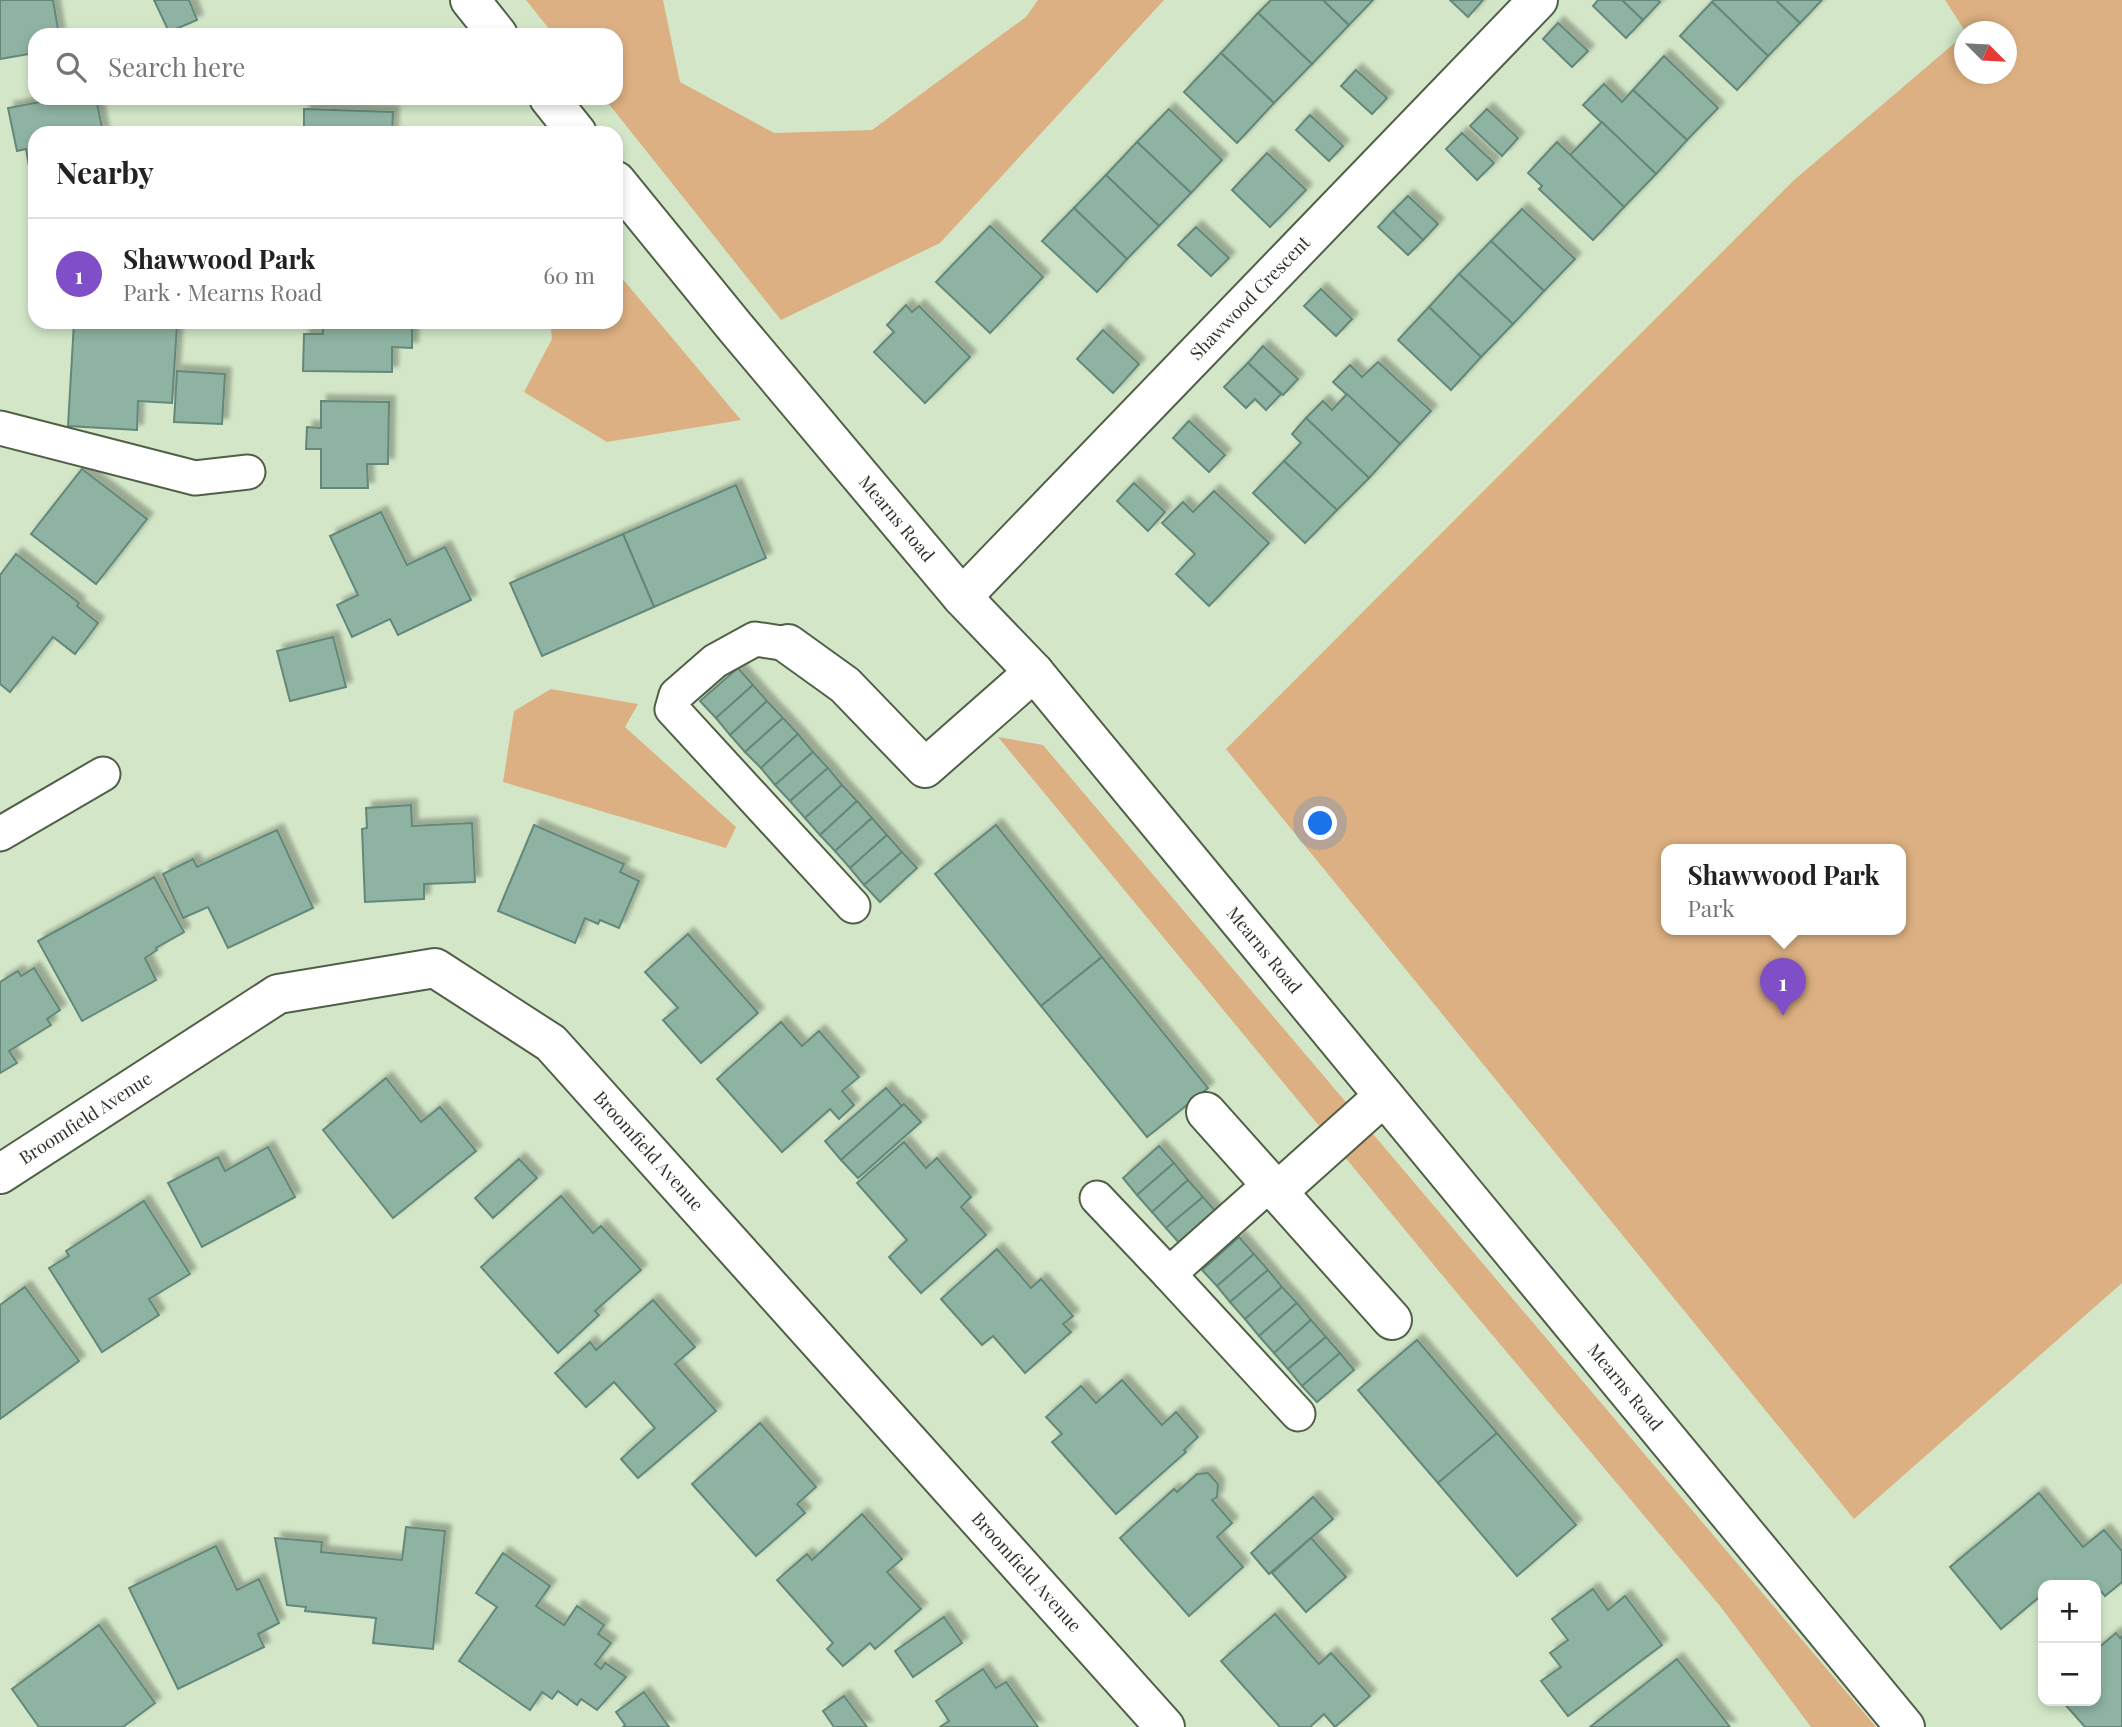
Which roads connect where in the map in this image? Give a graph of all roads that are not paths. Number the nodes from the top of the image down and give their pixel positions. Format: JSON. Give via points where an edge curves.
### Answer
{"nodes":[{"id":1,"x":470,"y":0,"type":"edge"},
{"id":2,"x":1538,"y":0,"type":"edge"},
{"id":3,"x":492,"y":28,"type":"edge"},
{"id":4,"x":555,"y":105,"type":"edge"},
{"id":5,"x":571,"y":126,"type":"edge"},
{"id":6,"x":623,"y":190,"type":"edge"},
{"id":7,"x":0,"y":428,"type":"edge"},
{"id":8,"x":248,"y":472,"type":"dead end"},
{"id":9,"x":961,"y":597,"type":"junction"},
{"id":10,"x":788,"y":645,"type":"joint"},
{"id":11,"x":1034,"y":671,"type":"junction"},
{"id":12,"x":103,"y":774,"type":"dead end"},
{"id":13,"x":0,"y":834,"type":"edge"},
{"id":14,"x":853,"y":906,"type":"dead end"},
{"id":15,"x":1384,"y":1096,"type":"junction"},
{"id":16,"x":1206,"y":1112,"type":"dead end"},
{"id":17,"x":0,"y":1174,"type":"edge"},
{"id":18,"x":1273,"y":1188,"type":"junction"},
{"id":19,"x":1097,"y":1198,"type":"dead end"},
{"id":20,"x":1169,"y":1275,"type":"junction"},
{"id":21,"x":1392,"y":1320,"type":"dead end"},
{"id":22,"x":1297,"y":1414,"type":"dead end"},
{"id":23,"x":1165,"y":1727,"type":"edge"},
{"id":24,"x":1905,"y":1727,"type":"edge"}],
"edges":[{"from":1,"to":3,"type":"street"},
{"from":2,"to":9,"type":"street","name":"Shawwood Crescent"},
{"from":4,"to":5,"type":"street"},
{"from":6,"to":9,"type":"street","name":"Mearns Road"},
{"from":7,"to":8,"type":"lane","via":[[195,478]]},
{"from":9,"to":11,"type":"street","name":"Mearns Road"},
{"from":10,"to":11,"type":"street","via":[[845,685],[925,768]]},
{"from":10,"to":14,"type":"lane","via":[[755,639],[715,661],[676,695],[672,709]]},
{"from":11,"to":15,"type":"street","name":"Mearns Road"},
{"from":12,"to":13,"type":"lane"},
{"from":15,"to":18,"type":"street"},
{"from":15,"to":24,"type":"street","name":"Mearns Road"},
{"from":16,"to":18,"type":"street"},
{"from":17,"to":23,"type":"street","name":"Broomfield Avenue","via":[[278,995],[435,968],[551,1043]]},
{"from":18,"to":20,"type":"lane"},
{"from":18,"to":21,"type":"street"},
{"from":19,"to":20,"type":"lane"},
{"from":20,"to":22,"type":"lane"}]}
